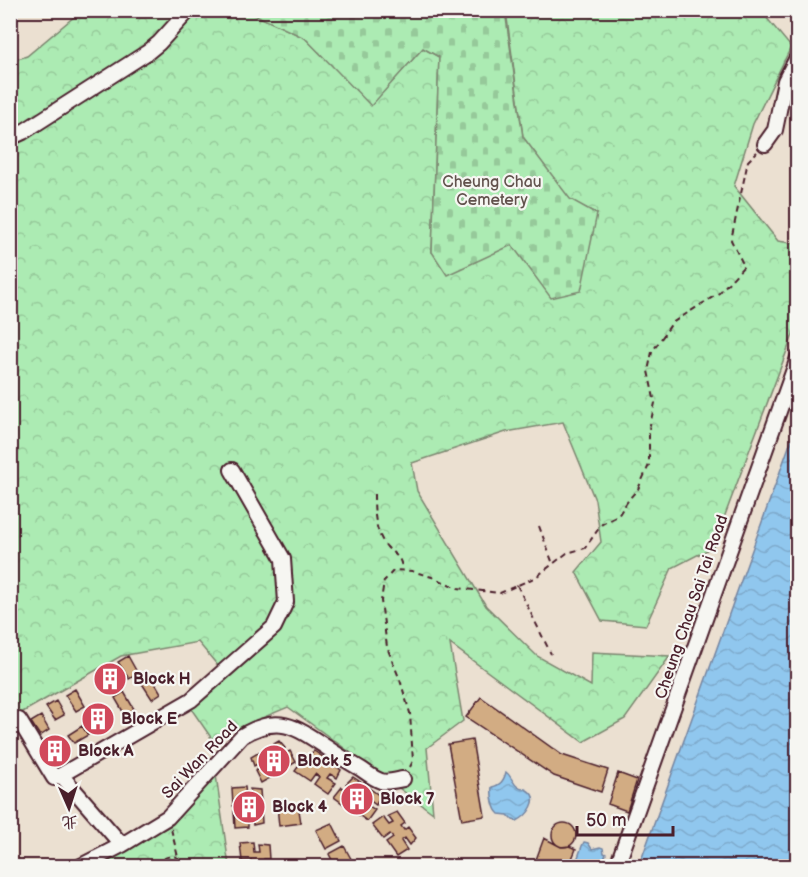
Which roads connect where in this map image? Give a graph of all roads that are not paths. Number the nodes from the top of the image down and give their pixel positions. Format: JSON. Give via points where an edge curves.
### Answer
{"nodes":[{"id":1,"x":189,"y":10,"type":"edge"},
{"id":2,"x":798,"y":56,"type":"edge"},
{"id":3,"x":10,"y":138,"type":"edge"},
{"id":4,"x":765,"y":144,"type":"road end"},
{"id":5,"x":798,"y":358,"type":"edge"},
{"id":6,"x":232,"y":470,"type":"dead end"},
{"id":7,"x":19,"y":720,"type":"dead end"},
{"id":8,"x":62,"y":775,"type":"junction"},
{"id":9,"x":404,"y":779,"type":"road end"},
{"id":10,"x":122,"y":845,"type":"junction"},
{"id":11,"x":81,"y":867,"type":"edge"},
{"id":12,"x":617,"y":867,"type":"edge"}],
"edges":[{"from":1,"to":3,"type":"street","via":[[148,52]]},
{"from":2,"to":4,"type":"street","via":[[785,81],[775,130]]},
{"from":5,"to":12,"type":"street","name":"Cheung Chau Sai Tai Road"},
{"from":6,"to":8,"type":"street","via":[[284,559],[286,602],[274,627],[191,700]]},
{"from":7,"to":8,"type":"street","via":[[54,778]]},
{"from":8,"to":10,"type":"street"},
{"from":9,"to":10,"type":"street","name":"Sai Wan Road","via":[[381,782],[301,730],[264,725],[242,736],[168,818]]},
{"from":10,"to":11,"type":"street","name":"Sai Wan Road"}]}
